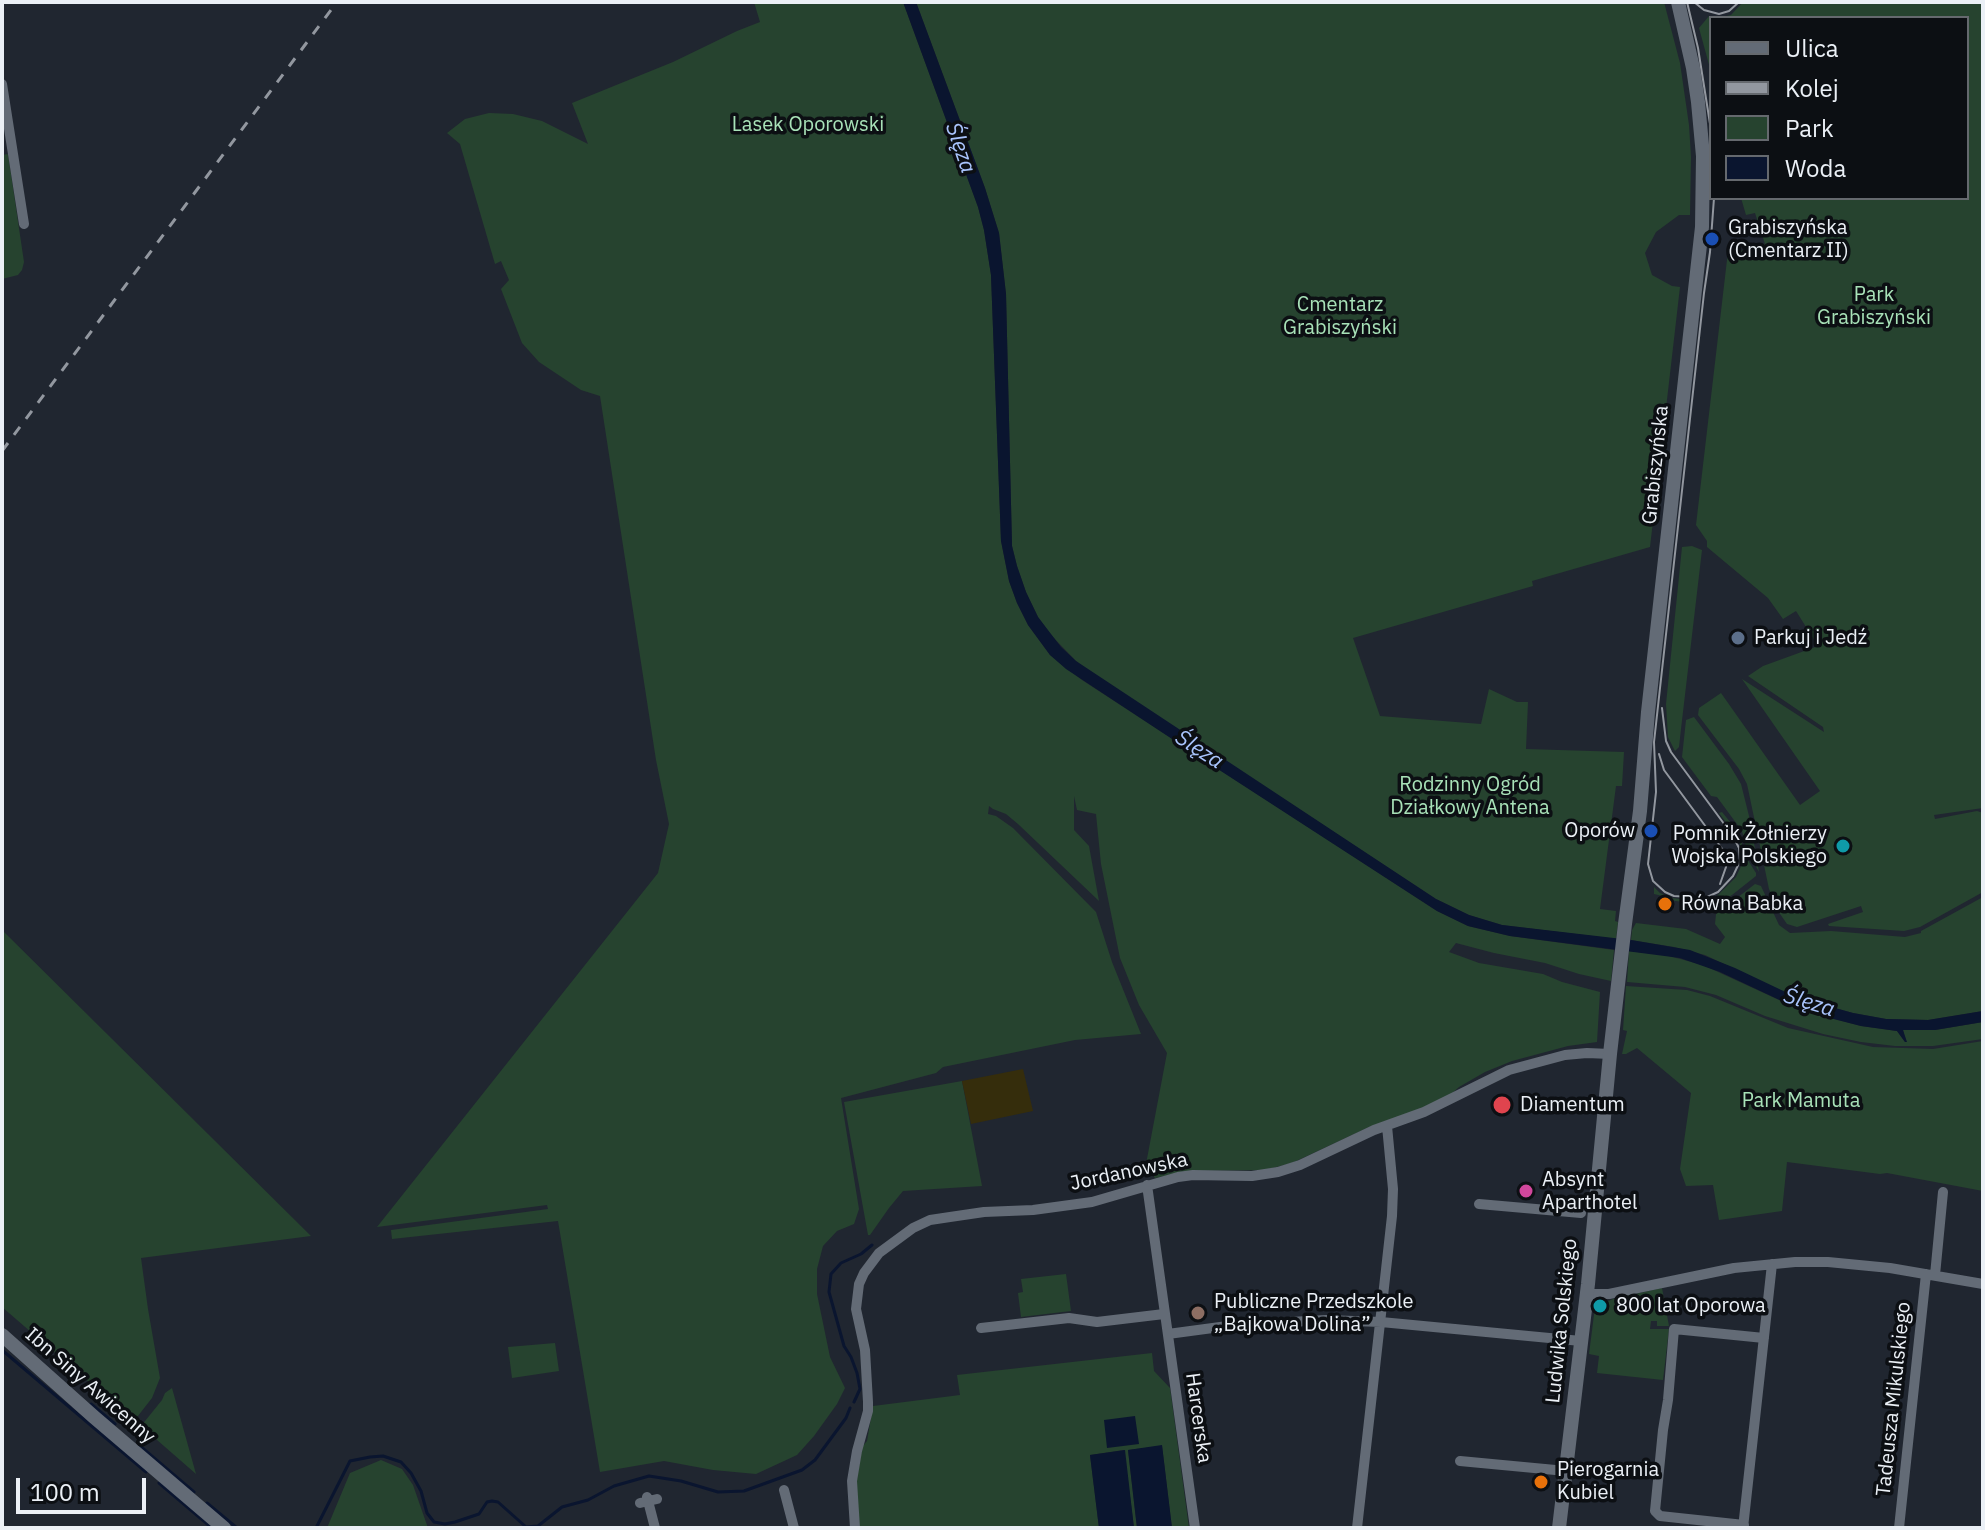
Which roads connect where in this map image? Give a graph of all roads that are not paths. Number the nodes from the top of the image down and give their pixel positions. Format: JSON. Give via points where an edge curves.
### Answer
{"nodes":[{"id":1,"x":1678,"y":2,"type":"edge"},
{"id":2,"x":2,"y":84,"type":"edge"},
{"id":3,"x":24,"y":224,"type":"dead end"},
{"id":4,"x":1619,"y":975,"type":"joint"},
{"id":5,"x":1610,"y":1054,"type":"junction"},
{"id":6,"x":1387,"y":1126,"type":"junction"},
{"id":7,"x":1147,"y":1185,"type":"junction"},
{"id":8,"x":1943,"y":1192,"type":"dead end"},
{"id":9,"x":1479,"y":1204,"type":"dead end"},
{"id":10,"x":1581,"y":1213,"type":"dead end"},
{"id":11,"x":1772,"y":1264,"type":"junction"},
{"id":12,"x":1930,"y":1274,"type":"junction"},
{"id":13,"x":1983,"y":1284,"type":"edge"},
{"id":14,"x":1587,"y":1294,"type":"junction"},
{"id":15,"x":1164,"y":1314,"type":"junction"},
{"id":16,"x":1381,"y":1322,"type":"junction"},
{"id":17,"x":981,"y":1328,"type":"dead end"},
{"id":18,"x":1168,"y":1334,"type":"junction"},
{"id":19,"x":2,"y":1335,"type":"edge"},
{"id":20,"x":1764,"y":1338,"type":"junction"},
{"id":21,"x":1581,"y":1341,"type":"junction"},
{"id":22,"x":1460,"y":1461,"type":"dead end"},
{"id":23,"x":1566,"y":1471,"type":"junction"},
{"id":24,"x":784,"y":1490,"type":"dead end"},
{"id":25,"x":648,"y":1500,"type":"dead end"},
{"id":26,"x":1744,"y":1526,"type":"edge"},
{"id":27,"x":224,"y":1528,"type":"edge"},
{"id":28,"x":655,"y":1528,"type":"edge"},
{"id":29,"x":794,"y":1528,"type":"edge"},
{"id":30,"x":855,"y":1528,"type":"edge"},
{"id":31,"x":1195,"y":1528,"type":"edge"},
{"id":32,"x":1357,"y":1528,"type":"edge"},
{"id":33,"x":1559,"y":1528,"type":"edge"},
{"id":34,"x":1899,"y":1528,"type":"edge"}],
"edges":[{"from":1,"to":4,"type":"main road","name":"Grabiszyńska","via":[[1700,116],[1702,227]]},
{"from":2,"to":3,"type":"street"},
{"from":4,"to":5,"type":"main road","name":"Ludwika Solskiego"},
{"from":5,"to":6,"type":"street","name":"Jordanowska","via":[[1561,1056],[1509,1070]]},
{"from":5,"to":14,"type":"main road","name":"Ludwika Solskiego"},
{"from":6,"to":7,"type":"street","name":"Jordanowska","via":[[1278,1172],[1193,1175]]},
{"from":6,"to":16,"type":"street","via":[[1393,1189]]},
{"from":7,"to":15,"type":"street","name":"Harcerska"},
{"from":7,"to":30,"type":"street","name":"Jordanowska","via":[[1092,1202],[930,1220],[874,1259],[859,1284],[856,1309],[865,1350],[868,1411],[852,1481]]},
{"from":8,"to":12,"type":"street","name":"Tadeusza Mikulskiego"},
{"from":9,"to":10,"type":"street"},
{"from":11,"to":12,"type":"street","via":[[1828,1262]]},
{"from":11,"to":14,"type":"street"},
{"from":11,"to":20,"type":"street"},
{"from":12,"to":13,"type":"street"},
{"from":12,"to":34,"type":"street","name":"Tadeusza Mikulskiego"},
{"from":14,"to":21,"type":"main road","name":"Ludwika Solskiego"},
{"from":15,"to":17,"type":"street"},
{"from":15,"to":18,"type":"street","name":"Harcerska"},
{"from":16,"to":18,"type":"street","via":[[1276,1322]]},
{"from":16,"to":21,"type":"street"},
{"from":16,"to":32,"type":"street"},
{"from":18,"to":31,"type":"street","name":"Harcerska"},
{"from":19,"to":27,"type":"main road","name":"Ibn Siny Awicenny"},
{"from":20,"to":26,"type":"street"},
{"from":20,"to":26,"type":"street","via":[[1674,1329],[1663,1430],[1657,1514]]},
{"from":21,"to":23,"type":"main road","name":"Ludwika Solskiego"},
{"from":22,"to":23,"type":"street"},
{"from":23,"to":33,"type":"main road","name":"Ludwika Solskiego"},
{"from":24,"to":29,"type":"street"},
{"from":25,"to":28,"type":"street"}]}
